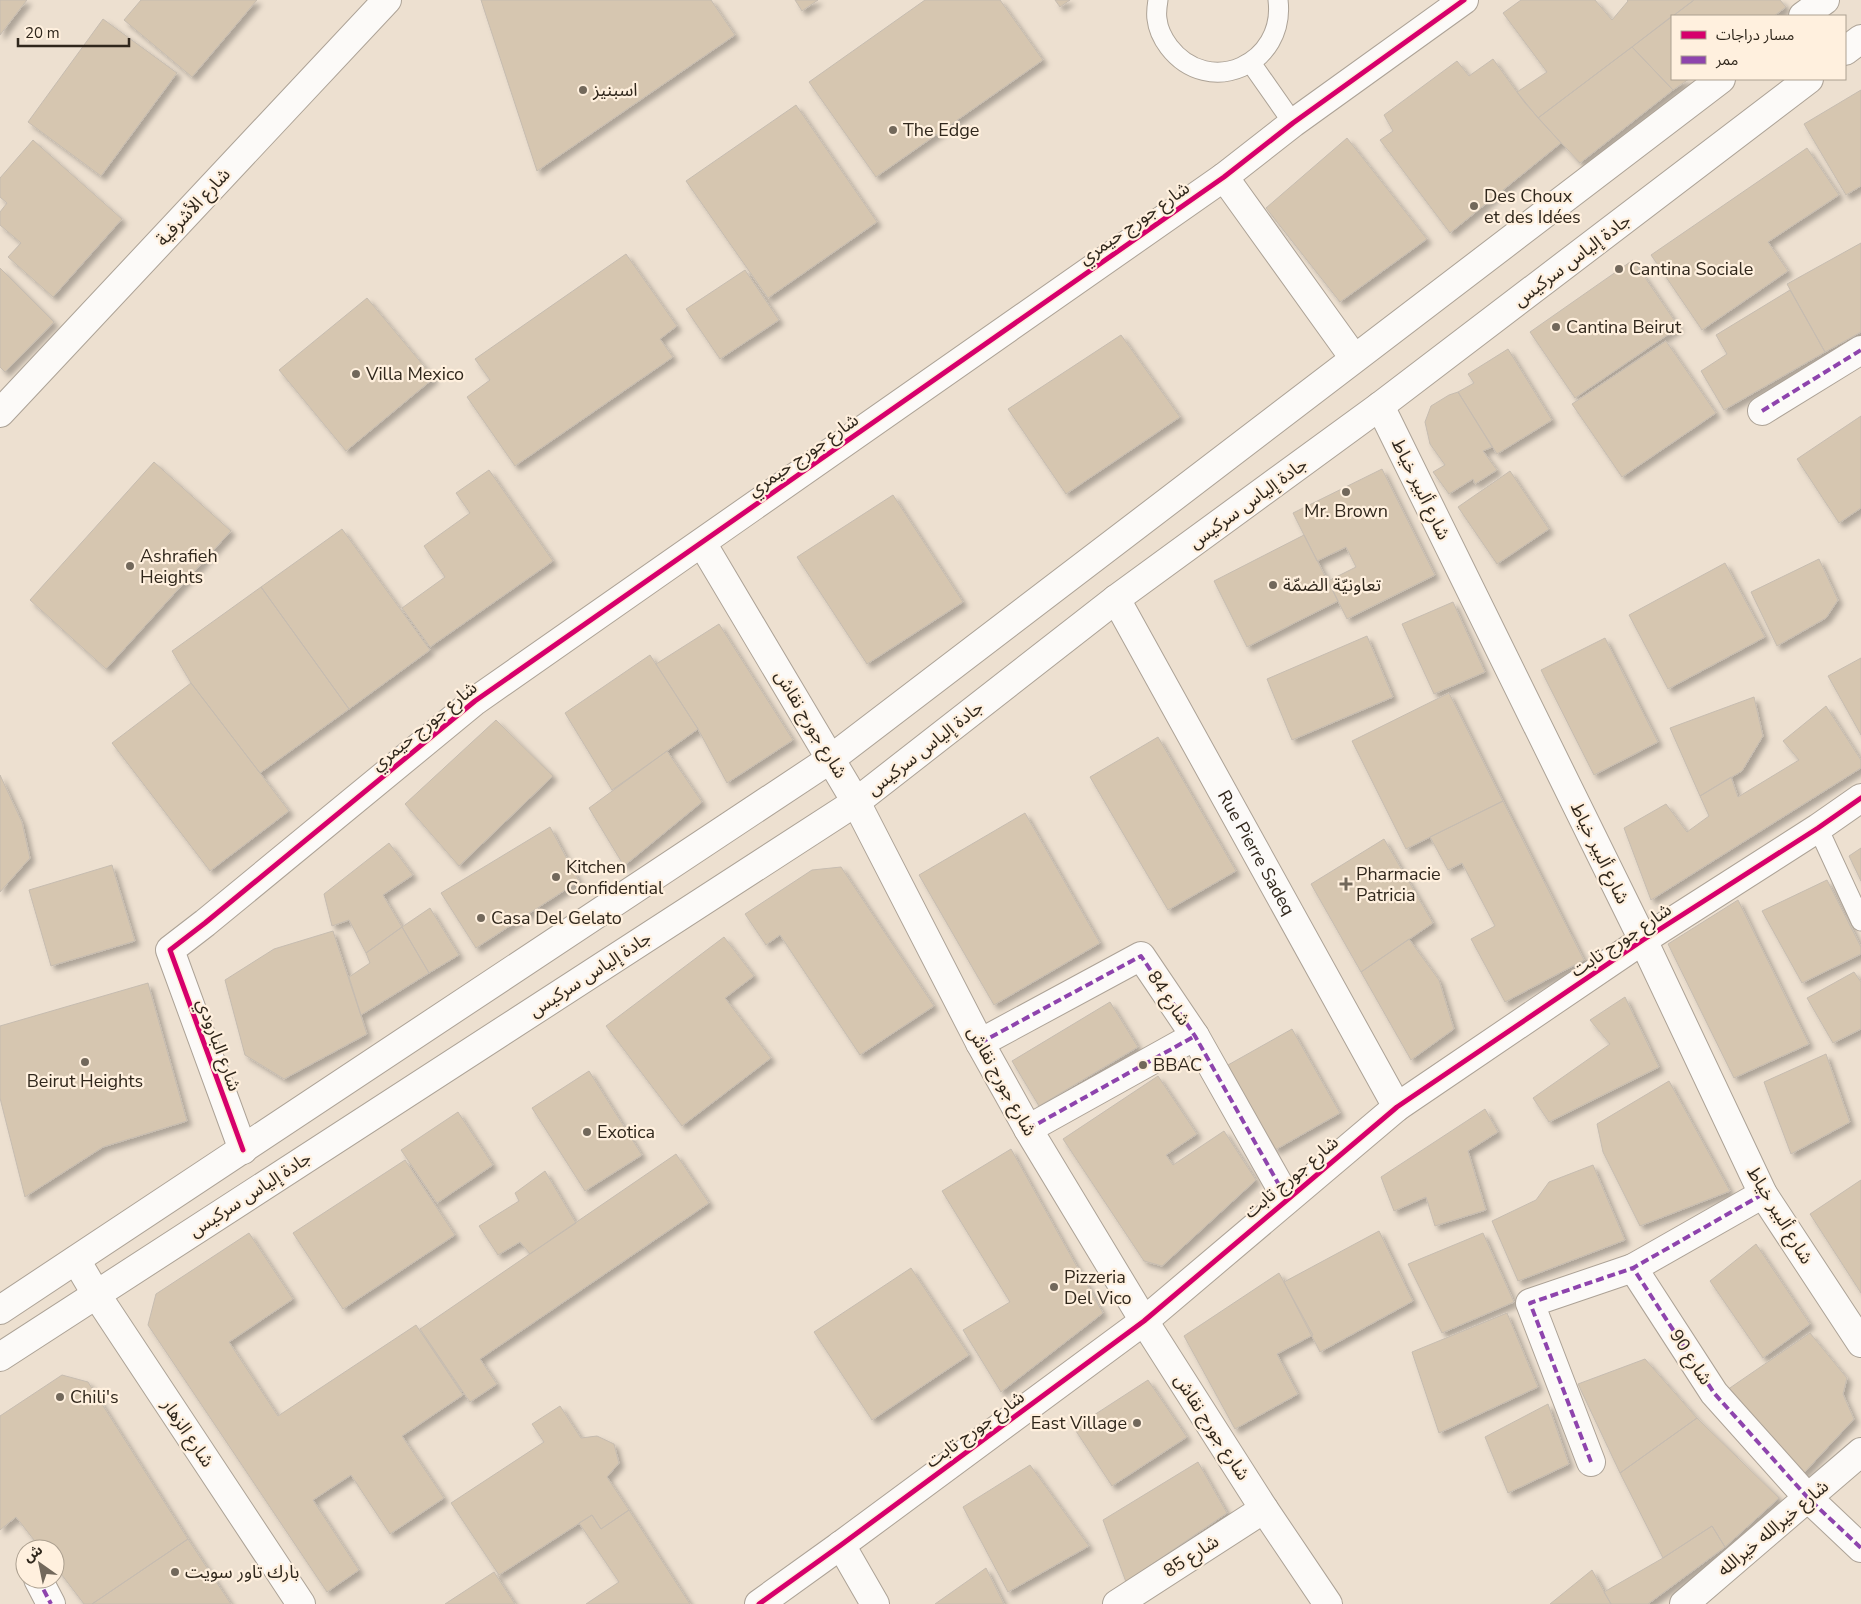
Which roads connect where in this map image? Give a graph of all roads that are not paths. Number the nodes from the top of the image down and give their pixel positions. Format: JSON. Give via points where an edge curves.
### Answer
{"nodes":[{"id":1,"x":387,"y":0,"type":"edge"},
{"id":2,"x":1158,"y":0,"type":"edge"},
{"id":3,"x":1278,"y":0,"type":"edge"},
{"id":4,"x":1464,"y":0,"type":"edge"},
{"id":5,"x":1825,"y":0,"type":"edge"},
{"id":6,"x":1804,"y":15,"type":"edge"},
{"id":7,"x":1861,"y":39,"type":"edge"},
{"id":8,"x":1846,"y":50,"type":"edge"},
{"id":9,"x":1251,"y":63,"type":"junction"},
{"id":10,"x":1720,"y":80,"type":"edge"},
{"id":11,"x":1808,"y":80,"type":"edge"},
{"id":12,"x":1293,"y":124,"type":"junction"},
{"id":13,"x":1224,"y":176,"type":"junction"},
{"id":14,"x":1861,"y":350,"type":"edge"},
{"id":15,"x":1354,"y":358,"type":"junction"},
{"id":16,"x":1380,"y":406,"type":"junction"},
{"id":17,"x":1762,"y":411,"type":"dead end"},
{"id":18,"x":0,"y":413,"type":"edge"},
{"id":19,"x":702,"y":543,"type":"junction"},
{"id":20,"x":1116,"y":599,"type":"junction"},
{"id":21,"x":832,"y":758,"type":"junction"},
{"id":22,"x":1861,"y":798,"type":"edge"},
{"id":23,"x":856,"y":802,"type":"junction"},
{"id":24,"x":1818,"y":828,"type":"junction"},
{"id":25,"x":1861,"y":921,"type":"edge"},
{"id":26,"x":1643,"y":940,"type":"junction"},
{"id":27,"x":170,"y":950,"type":"joint"},
{"id":28,"x":1195,"y":1036,"type":"junction"},
{"id":29,"x":980,"y":1043,"type":"junction"},
{"id":30,"x":1397,"y":1107,"type":"junction"},
{"id":31,"x":1028,"y":1129,"type":"junction"},
{"id":32,"x":243,"y":1150,"type":"junction"},
{"id":33,"x":1763,"y":1194,"type":"junction"},
{"id":34,"x":1286,"y":1199,"type":"junction"},
{"id":35,"x":76,"y":1260,"type":"junction"},
{"id":36,"x":1633,"y":1268,"type":"junction"},
{"id":37,"x":96,"y":1294,"type":"junction"},
{"id":38,"x":0,"y":1310,"type":"edge"},
{"id":39,"x":1144,"y":1321,"type":"junction"},
{"id":40,"x":1861,"y":1343,"type":"edge"},
{"id":41,"x":0,"y":1357,"type":"edge"},
{"id":42,"x":1861,"y":1452,"type":"edge"},
{"id":43,"x":1591,"y":1462,"type":"dead end"},
{"id":44,"x":1808,"y":1498,"type":"junction"},
{"id":45,"x":1264,"y":1509,"type":"junction"},
{"id":46,"x":841,"y":1545,"type":"junction"},
{"id":47,"x":1861,"y":1548,"type":"edge"},
{"id":48,"x":43,"y":1589,"type":"edge"},
{"id":49,"x":51,"y":1604,"type":"edge"},
{"id":50,"x":301,"y":1604,"type":"edge"},
{"id":51,"x":758,"y":1604,"type":"edge"},
{"id":52,"x":874,"y":1604,"type":"edge"},
{"id":53,"x":1117,"y":1604,"type":"edge"},
{"id":54,"x":1328,"y":1604,"type":"edge"},
{"id":55,"x":1684,"y":1604,"type":"edge"}],
"edges":[{"from":1,"to":18,"type":"street","name":"شارع الأشرفية"},
{"from":2,"to":9,"type":"lane","via":[[1157,20],[1163,39],[1175,55],[1192,67],[1211,72],[1232,71]]},
{"from":3,"to":9,"type":"lane","via":[[1276,32],[1266,50]]},
{"from":4,"to":12,"type":"street","name":"شارع جورج حيمري"},
{"from":5,"to":6,"type":"street"},
{"from":7,"to":8,"type":"street"},
{"from":9,"to":12,"type":"lane"},
{"from":10,"to":15,"type":"street"},
{"from":11,"to":16,"type":"street","name":"جادة إلياس سركيس"},
{"from":12,"to":13,"type":"street","name":"شارع جورج حيمري"},
{"from":13,"to":15,"type":"street"},
{"from":13,"to":19,"type":"street","name":"شارع جورج حيمري"},
{"from":14,"to":17,"type":"street"},
{"from":15,"to":21,"type":"street"},
{"from":16,"to":20,"type":"street","name":"جادة إلياس سركيس"},
{"from":16,"to":26,"type":"street","name":"شارع ألبير خياط"},
{"from":19,"to":21,"type":"street","name":"شارع جورج نقاش"},
{"from":19,"to":27,"type":"street","name":"شارع جورج حيمري","via":[[475,701]]},
{"from":20,"to":23,"type":"street","name":"جادة إلياس سركيس"},
{"from":20,"to":30,"type":"street","name":"Rue Pierre Sadeq"},
{"from":21,"to":23,"type":"street","name":"شارع جورج نقاش"},
{"from":21,"to":32,"type":"street"},
{"from":22,"to":24,"type":"street","name":"شارع جورج تابت"},
{"from":23,"to":29,"type":"street","name":"شارع جورج نقاش"},
{"from":23,"to":37,"type":"street","name":"جادة إلياس سركيس"},
{"from":24,"to":25,"type":"lane"},
{"from":24,"to":26,"type":"street","name":"شارع جورج تابت"},
{"from":26,"to":30,"type":"street","name":"شارع جورج تابت"},
{"from":26,"to":33,"type":"street","name":"شارع ألبير خياط"},
{"from":27,"to":32,"type":"street","name":"شارع البارودي"},
{"from":28,"to":29,"type":"street","name":"شارع 84","via":[[1141,956]]},
{"from":28,"to":31,"type":"street"},
{"from":28,"to":34,"type":"street","name":"شارع 84"},
{"from":29,"to":31,"type":"street","name":"شارع جورج نقاش"},
{"from":30,"to":34,"type":"street","name":"شارع جورج تابت"},
{"from":31,"to":39,"type":"street","name":"شارع جورج نقاش"},
{"from":32,"to":35,"type":"street"},
{"from":33,"to":36,"type":"street"},
{"from":33,"to":40,"type":"street","name":"شارع ألبير خياط"},
{"from":34,"to":39,"type":"street","name":"شارع جورج تابت"},
{"from":35,"to":37,"type":"street","name":"شارع الزهار"},
{"from":35,"to":38,"type":"street"},
{"from":36,"to":43,"type":"street","via":[[1530,1303]]},
{"from":36,"to":44,"type":"street","name":"شارع 90","via":[[1714,1393]]},
{"from":37,"to":41,"type":"street","name":"جادة إلياس سركيس"},
{"from":37,"to":50,"type":"street","name":"شارع الزهار"},
{"from":39,"to":45,"type":"street","name":"شارع جورج نقاش"},
{"from":39,"to":46,"type":"street","name":"شارع جورج تابت"},
{"from":42,"to":44,"type":"street","name":"شارع خيرالله خيرالله"},
{"from":44,"to":47,"type":"street","name":"شارع 90"},
{"from":44,"to":55,"type":"street","name":"شارع خيرالله خيرالله"},
{"from":45,"to":53,"type":"street","name":"شارع 85"},
{"from":45,"to":54,"type":"street","name":"شارع جورج نقاش"},
{"from":46,"to":51,"type":"street","name":"شارع جورج تابت"},
{"from":46,"to":52,"type":"street"},
{"from":48,"to":49,"type":"street"}]}
